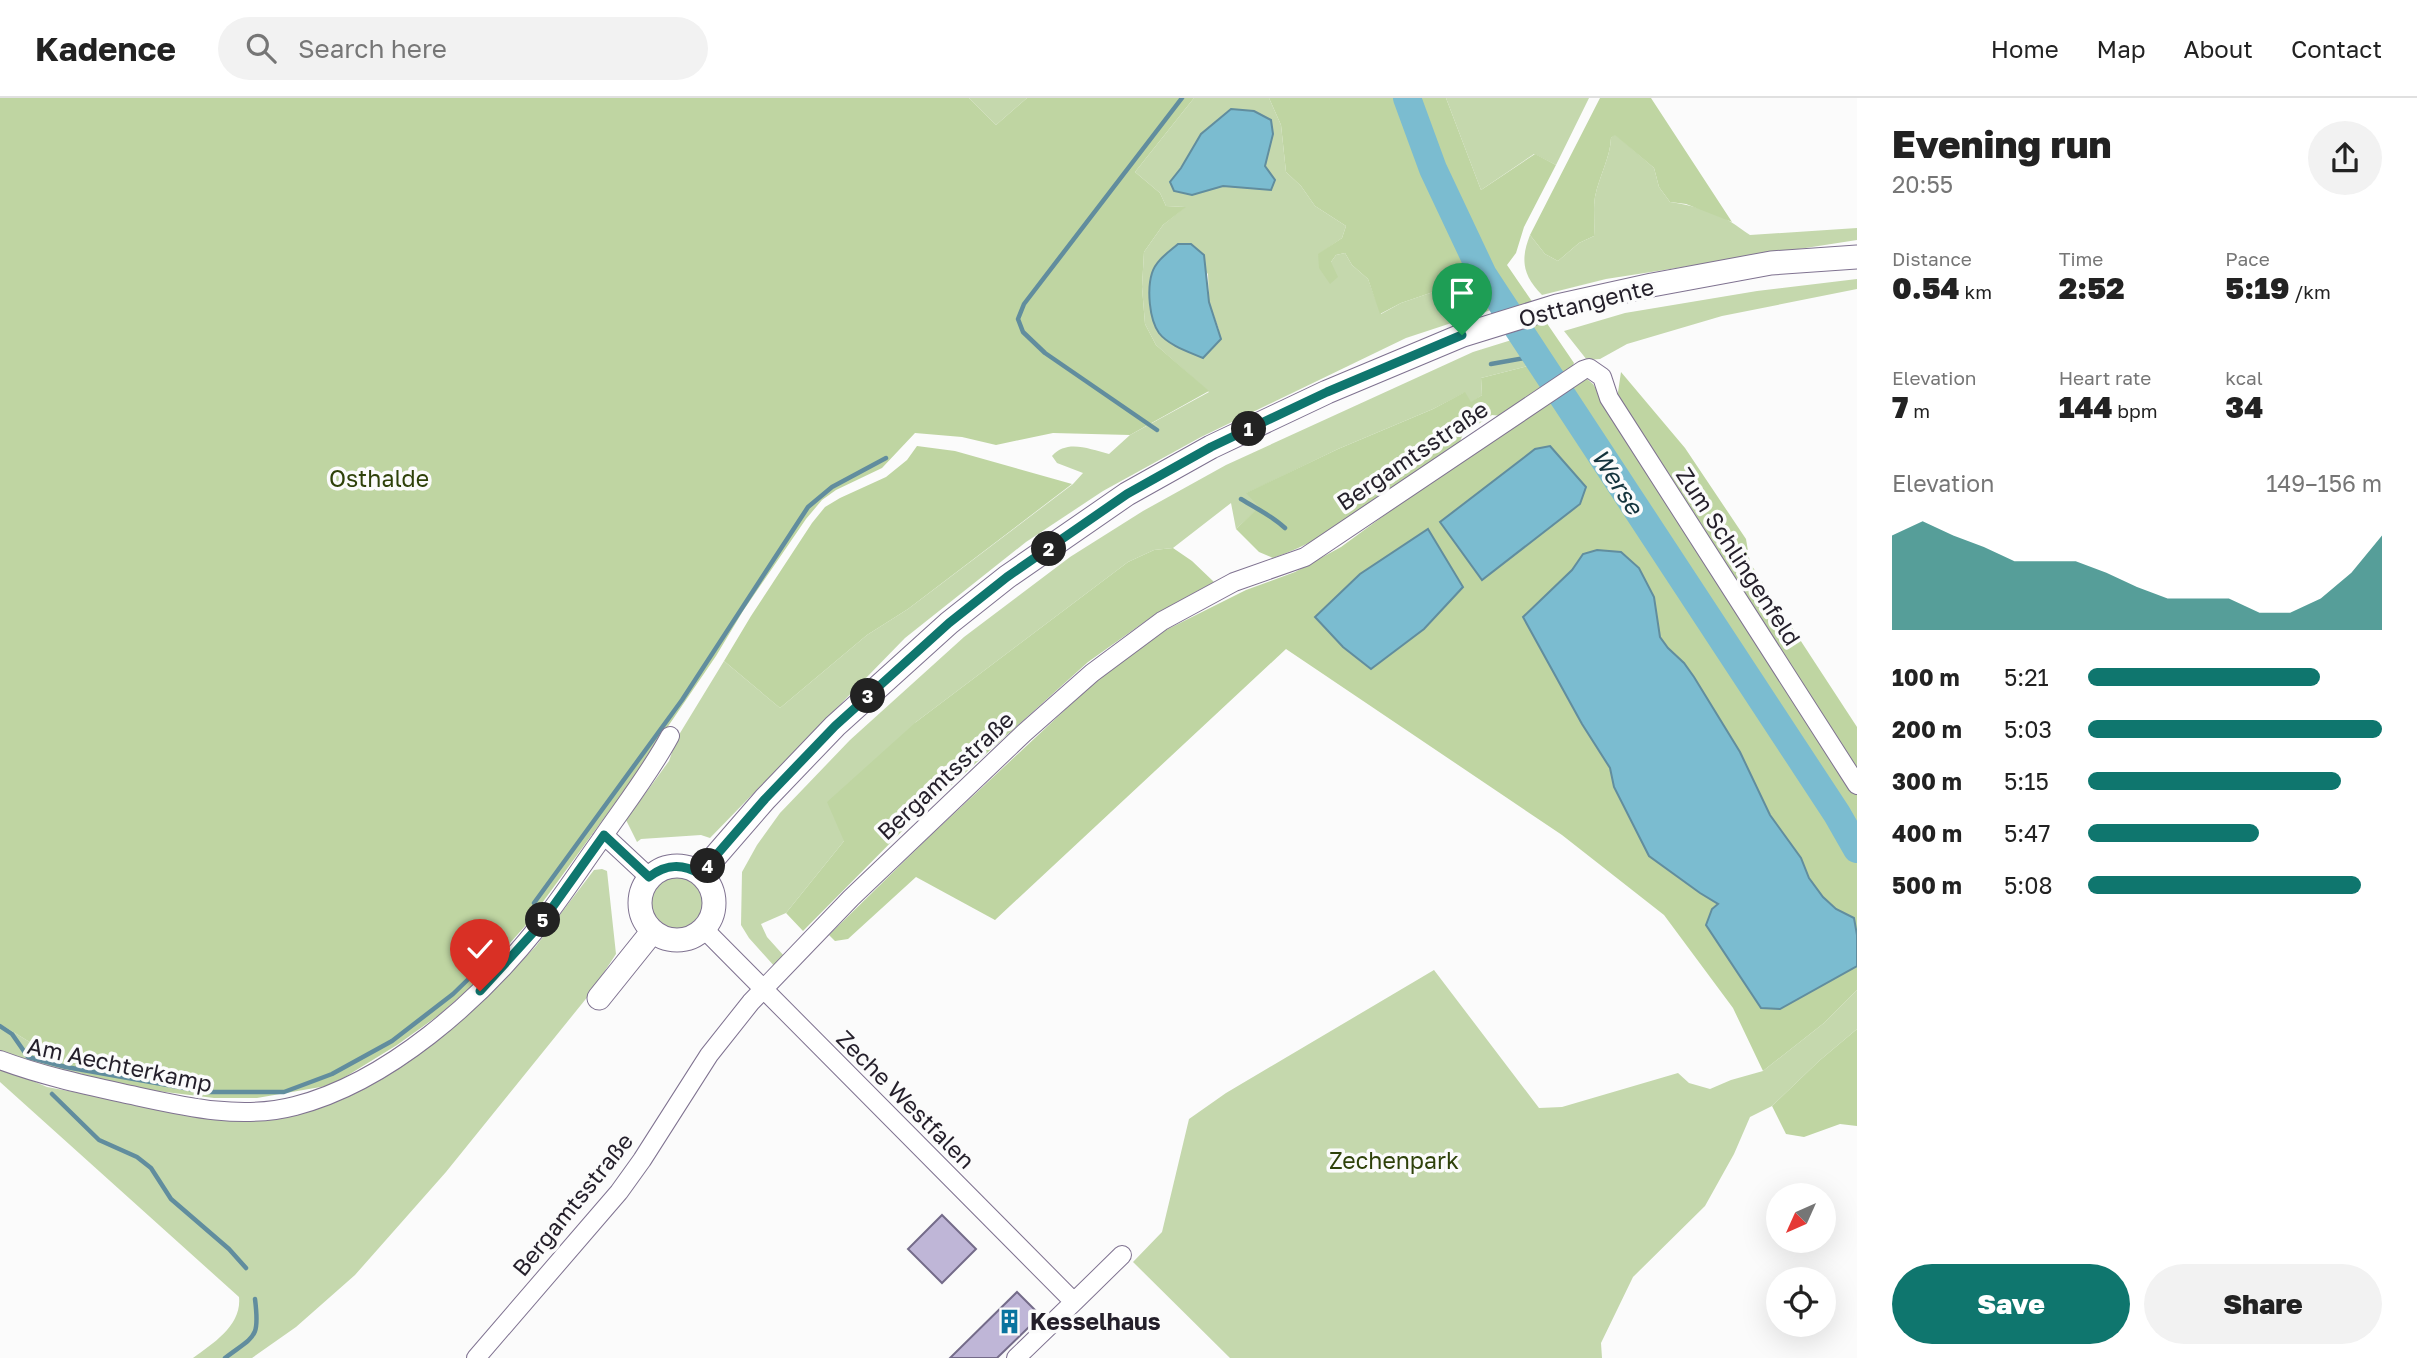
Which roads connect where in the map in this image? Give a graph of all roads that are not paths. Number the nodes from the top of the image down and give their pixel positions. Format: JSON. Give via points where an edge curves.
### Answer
{"nodes":[{"id":1,"x":1857,"y":257,"type":"edge"},
{"id":2,"x":1575,"y":375,"type":"joint"},
{"id":3,"x":670,"y":736,"type":"dead end"},
{"id":4,"x":1857,"y":786,"type":"edge"},
{"id":5,"x":604,"y":835,"type":"junction"},
{"id":6,"x":700,"y":874,"type":"junction"},
{"id":7,"x":649,"y":877,"type":"junction"},
{"id":8,"x":704,"y":929,"type":"junction"},
{"id":9,"x":652,"y":932,"type":"junction"},
{"id":10,"x":763,"y":989,"type":"junction"},
{"id":11,"x":599,"y":998,"type":"dead end"},
{"id":12,"x":0,"y":1060,"type":"edge"},
{"id":13,"x":1122,"y":1255,"type":"dead end"},
{"id":14,"x":1074,"y":1302,"type":"junction"},
{"id":15,"x":476,"y":1358,"type":"edge"},
{"id":16,"x":1016,"y":1358,"type":"edge"}],
"edges":[{"from":1,"to":6,"type":"street","name":"Osttangente","via":[[1771,263],[1557,306],[1462,335],[1211,447],[1127,494],[949,623],[835,726]]},
{"from":2,"to":4,"type":"street","name":"Zum Schlingenfeld","via":[[1589,368],[1602,377],[1609,398]]},
{"from":2,"to":10,"type":"street","name":"Bergamtsstraße","via":[[1305,556],[1234,582],[1162,621],[1093,673],[923,828]]},
{"from":3,"to":5,"type":"street","name":"Am Aechterkamp"},
{"from":5,"to":7,"type":"street"},
{"from":5,"to":12,"type":"street","name":"Am Aechterkamp","via":[[539,926],[480,991],[406,1052],[334,1093],[293,1107],[196,1108],[30,1071]]},
{"from":6,"to":7,"type":"street","via":[[669,866]]},
{"from":6,"to":8,"type":"street","via":[[709,883],[714,907]]},
{"from":7,"to":9,"type":"street","via":[[639,899],[644,922]]},
{"from":8,"to":9,"type":"street","via":[[684,940]]},
{"from":8,"to":10,"type":"street","name":"Zeche Westfalen"},
{"from":9,"to":11,"type":"street"},
{"from":10,"to":14,"type":"street","name":"Zeche Westfalen"},
{"from":10,"to":15,"type":"street","name":"Bergamtsstraße","via":[[709,1055],[619,1192]]},
{"from":13,"to":14,"type":"street"},
{"from":14,"to":16,"type":"street"}]}
